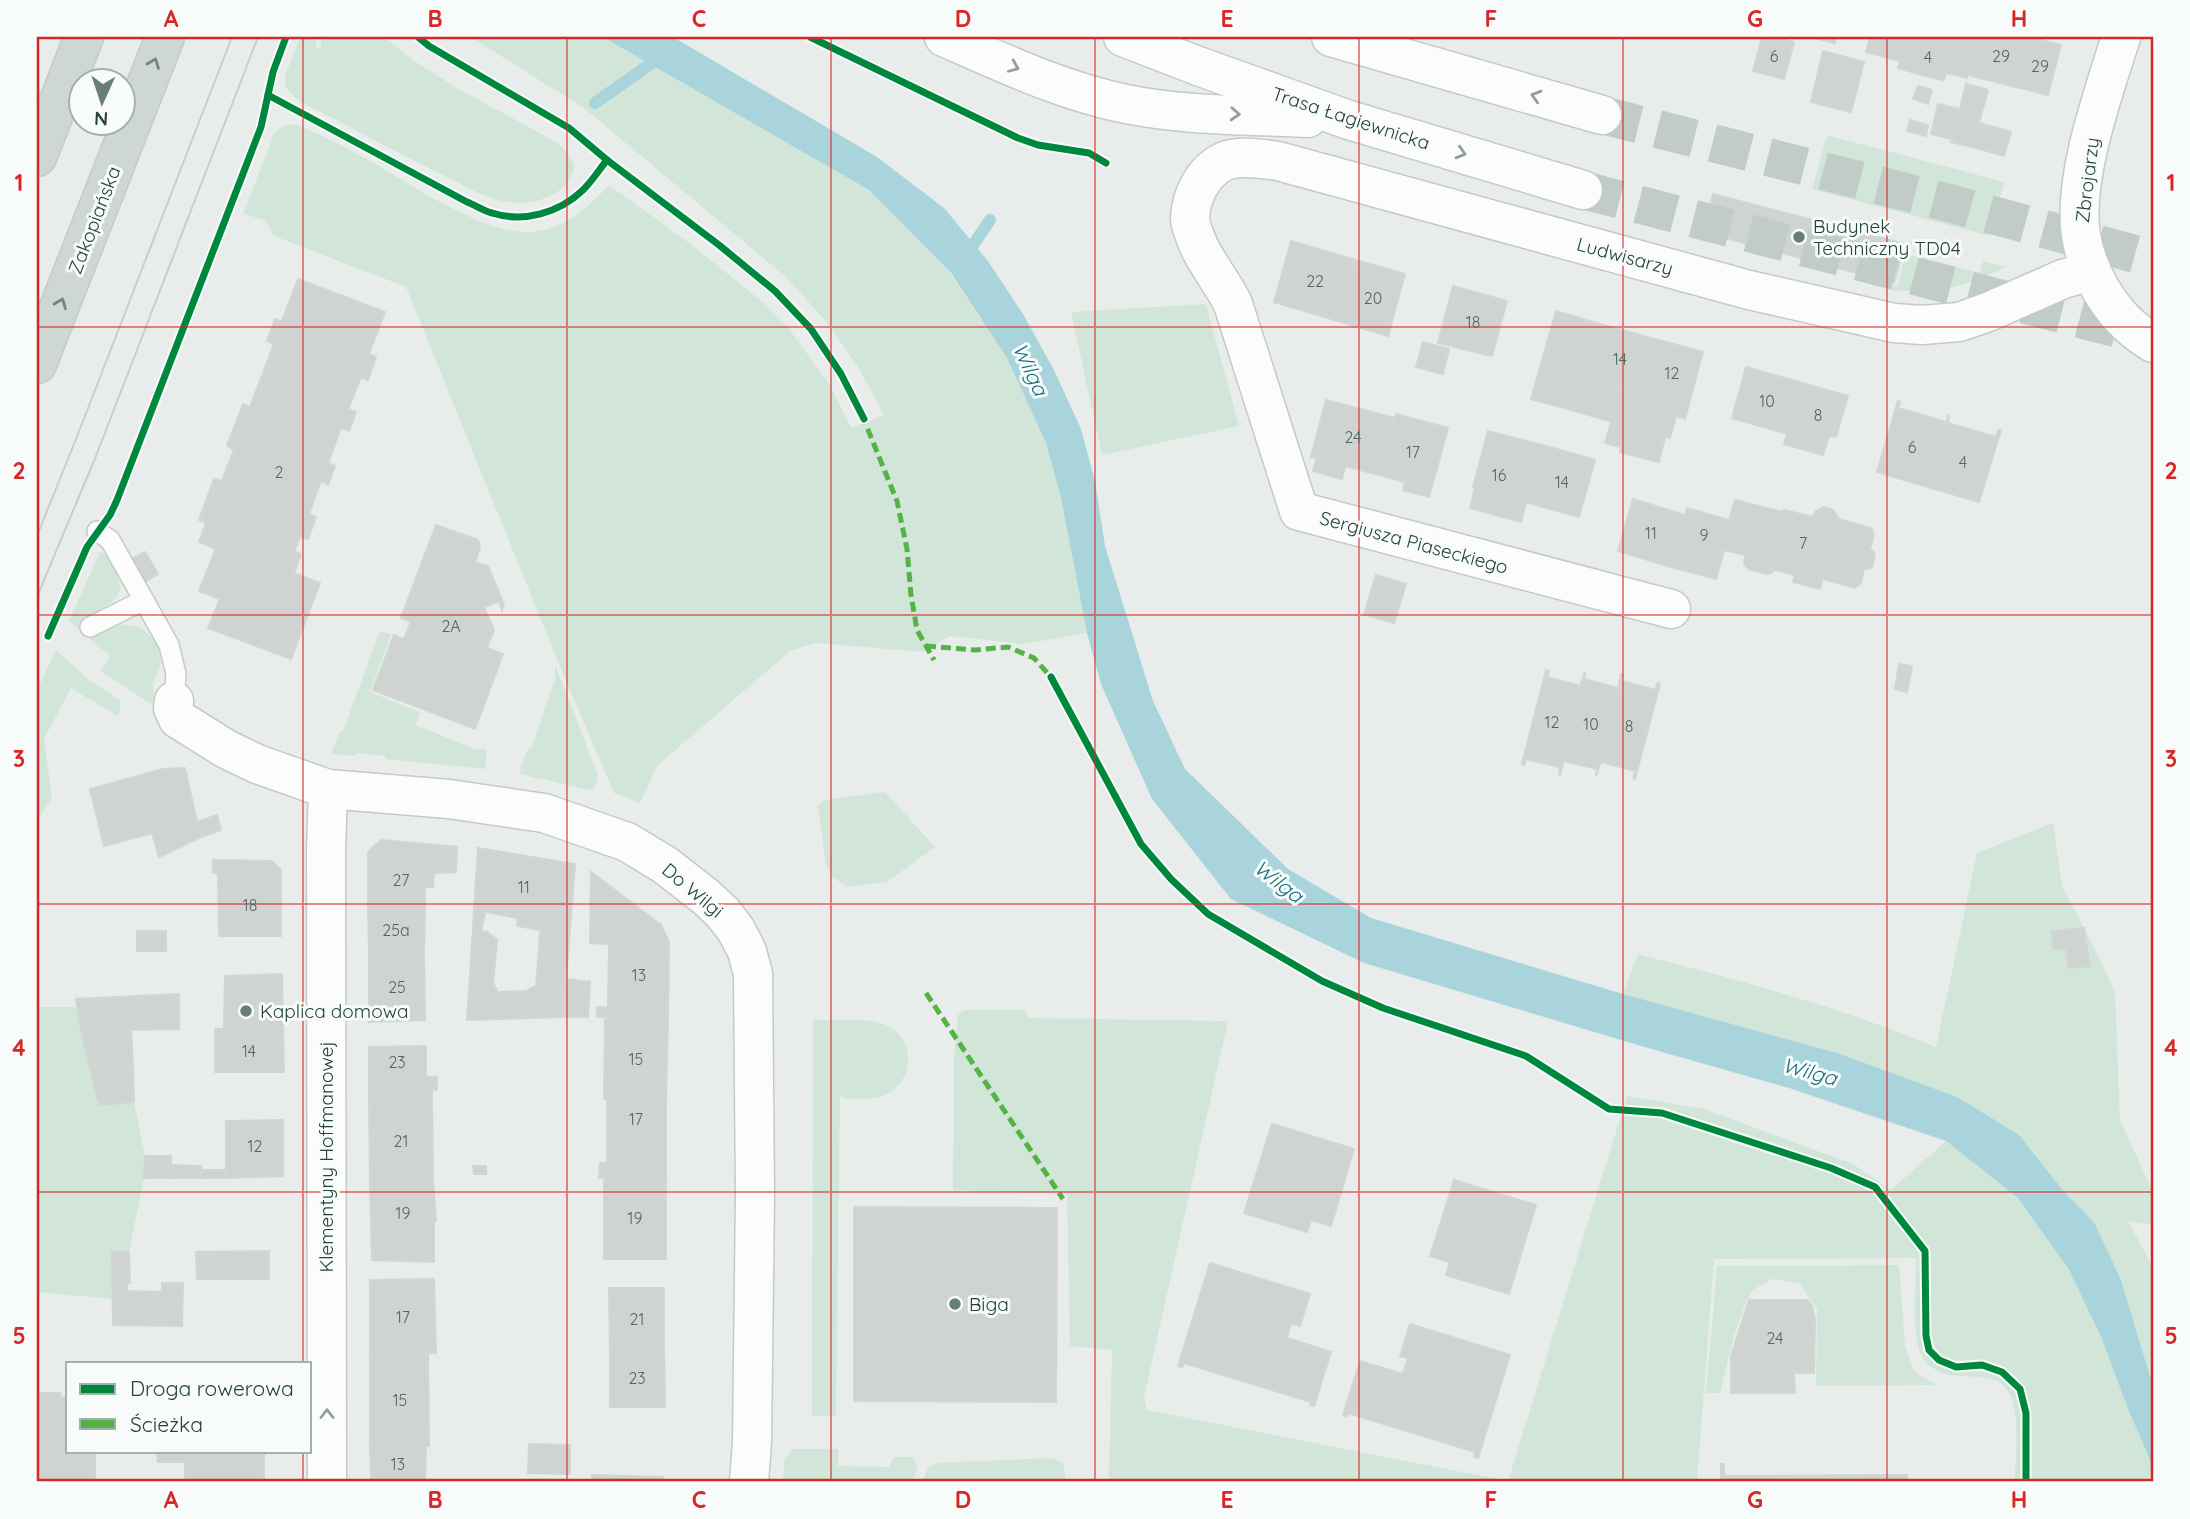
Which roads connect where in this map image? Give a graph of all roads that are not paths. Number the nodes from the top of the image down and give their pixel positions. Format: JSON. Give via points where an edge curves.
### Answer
{"nodes":[{"id":1,"x":84,"y":37,"type":"edge"},
{"id":2,"x":164,"y":37,"type":"edge"},
{"id":3,"x":944,"y":37,"type":"edge"},
{"id":4,"x":1123,"y":37,"type":"edge"},
{"id":5,"x":2121,"y":37,"type":"edge"},
{"id":6,"x":1344,"y":40,"type":"edge"},
{"id":7,"x":1602,"y":115,"type":"tunnel mouth"},
{"id":8,"x":1349,"y":120,"type":"junction"},
{"id":9,"x":37,"y":157,"type":"edge"},
{"id":10,"x":1583,"y":190,"type":"tunnel mouth"},
{"id":11,"x":1190,"y":219,"type":"joint"},
{"id":12,"x":2091,"y":271,"type":"junction"},
{"id":13,"x":2153,"y":343,"type":"edge"},
{"id":14,"x":37,"y":364,"type":"edge"},
{"id":15,"x":97,"y":531,"type":"dead end"},
{"id":16,"x":144,"y":600,"type":"junction"},
{"id":17,"x":1671,"y":609,"type":"dead end"},
{"id":18,"x":90,"y":627,"type":"dead end"},
{"id":19,"x":174,"y":701,"type":"joint"},
{"id":20,"x":328,"y":789,"type":"junction"},
{"id":21,"x":327,"y":1482,"type":"edge"},
{"id":22,"x":750,"y":1482,"type":"edge"}],
"edges":[{"from":1,"to":9,"type":"main road"},
{"from":14,"to":2,"type":"main road","name":"Zakopiańska","one_way":true},
{"from":3,"to":8,"type":"street","one_way":true,"via":[[1042,79],[1127,104]]},
{"from":4,"to":8,"type":"street","name":"Trasa Łagiewnicka"},
{"from":5,"to":12,"type":"street","name":"Zbrojarzy","via":[[2084,173],[2080,221]]},
{"from":7,"to":6,"type":"street","one_way":true},
{"from":8,"to":10,"type":"street","name":"Trasa Łagiewnicka","one_way":true},
{"from":11,"to":12,"type":"street","name":"Ludwisarzy","via":[[1202,179],[1210,170],[1227,160],[1258,159],[1763,294],[1895,323],[1959,322]]},
{"from":11,"to":17,"type":"street","name":"Sergiusza Piaseckiego","via":[[1198,246],[1233,304],[1299,512]]},
{"from":12,"to":13,"type":"street","name":"Zbrojarzy","via":[[2123,321]]},
{"from":15,"to":16,"type":"lane","via":[[110,540]]},
{"from":16,"to":18,"type":"lane"},
{"from":16,"to":19,"type":"lane","via":[[173,655]]},
{"from":19,"to":20,"type":"street","name":"Do Wilgi","via":[[178,719],[226,749]]},
{"from":21,"to":20,"type":"street","name":"Klementyny Hoffmanowej","one_way":true},
{"from":20,"to":22,"type":"street","name":"Do Wilgi","via":[[511,807],[613,835],[665,865],[723,912],[736,930],[753,974]]}]}
